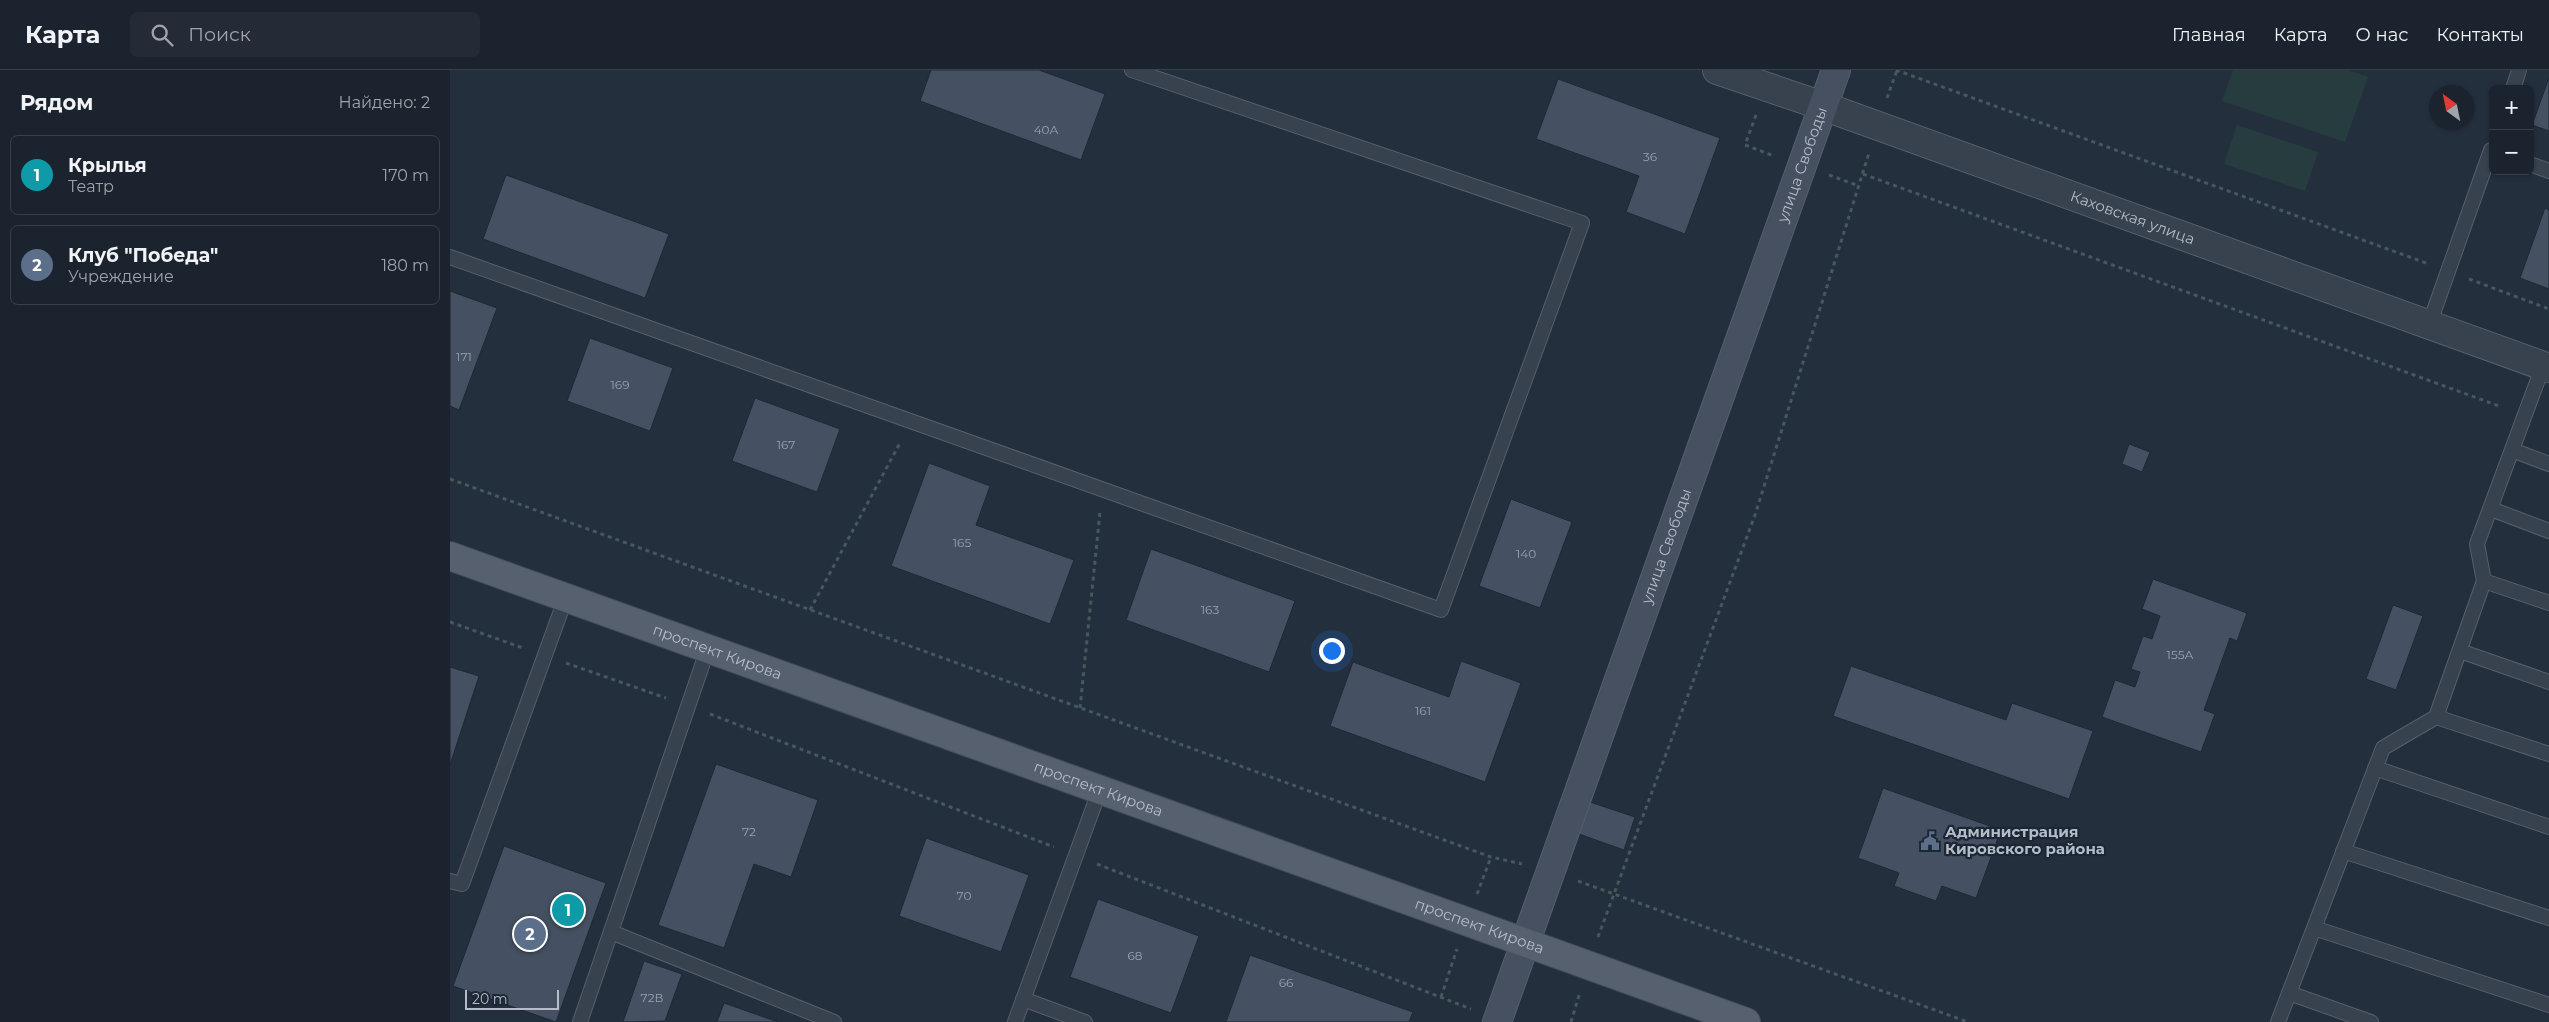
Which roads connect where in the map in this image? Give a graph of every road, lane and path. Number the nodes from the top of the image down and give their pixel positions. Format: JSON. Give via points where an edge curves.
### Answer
{"nodes":[{"id":1,"x":1132,"y":70,"type":"edge"},
{"id":2,"x":1717,"y":70,"type":"edge"},
{"id":3,"x":1836,"y":70,"type":"edge"},
{"id":4,"x":1896,"y":70,"type":"edge"},
{"id":5,"x":2520,"y":70,"type":"edge"},
{"id":6,"x":2514,"y":85,"type":"edge"},
{"id":7,"x":1823,"y":106,"type":"junction"},
{"id":8,"x":1877,"y":126,"type":"junction"},
{"id":9,"x":2489,"y":156,"type":"edge"},
{"id":10,"x":2534,"y":165,"type":"edge"},
{"id":11,"x":2549,"y":171,"type":"edge"},
{"id":12,"x":1863,"y":174,"type":"junction"},
{"id":13,"x":450,"y":258,"type":"edge"},
{"id":14,"x":2448,"y":271,"type":"junction"},
{"id":15,"x":2549,"y":309,"type":"edge"},
{"id":16,"x":2429,"y":325,"type":"junction"},
{"id":17,"x":2546,"y":367,"type":"edge"},
{"id":18,"x":2499,"y":406,"type":"dead end"},
{"id":19,"x":911,"y":422,"type":"junction"},
{"id":20,"x":2512,"y":450,"type":"junction"},
{"id":21,"x":2549,"y":464,"type":"edge"},
{"id":22,"x":450,"y":479,"type":"edge"},
{"id":23,"x":1102,"y":489,"type":"junction"},
{"id":24,"x":2490,"y":509,"type":"junction"},
{"id":25,"x":2549,"y":531,"type":"edge"},
{"id":26,"x":450,"y":556,"type":"edge"},
{"id":27,"x":2484,"y":581,"type":"junction"},
{"id":28,"x":566,"y":597,"type":"junction"},
{"id":29,"x":2549,"y":603,"type":"edge"},
{"id":30,"x":810,"y":610,"type":"junction"},
{"id":31,"x":450,"y":622,"type":"edge"},
{"id":32,"x":708,"y":648,"type":"junction"},
{"id":33,"x":2460,"y":650,"type":"junction"},
{"id":34,"x":544,"y":655,"type":"junction"},
{"id":35,"x":2549,"y":682,"type":"edge"},
{"id":36,"x":688,"y":706,"type":"junction"},
{"id":37,"x":1080,"y":708,"type":"junction"},
{"id":38,"x":2436,"y":717,"type":"junction"},
{"id":39,"x":2549,"y":754,"type":"edge"},
{"id":40,"x":2375,"y":768,"type":"junction"},
{"id":41,"x":1100,"y":789,"type":"junction"},
{"id":42,"x":2549,"y":827,"type":"edge"},
{"id":43,"x":2343,"y":852,"type":"junction"},
{"id":44,"x":1076,"y":856,"type":"junction"},
{"id":45,"x":1551,"y":871,"type":"junction"},
{"id":46,"x":450,"y":881,"type":"edge"},
{"id":47,"x":1614,"y":894,"type":"junction"},
{"id":48,"x":2549,"y":918,"type":"edge"},
{"id":49,"x":2314,"y":928,"type":"junction"},
{"id":50,"x":611,"y":932,"type":"junction"},
{"id":51,"x":1526,"y":941,"type":"junction"},
{"id":52,"x":2289,"y":993,"type":"junction"},
{"id":53,"x":1023,"y":999,"type":"junction"},
{"id":54,"x":2549,"y":1005,"type":"edge"},
{"id":55,"x":1497,"y":1021,"type":"edge"},
{"id":56,"x":580,"y":1022,"type":"edge"},
{"id":57,"x":834,"y":1022,"type":"edge"},
{"id":58,"x":1015,"y":1022,"type":"edge"},
{"id":59,"x":1085,"y":1022,"type":"edge"},
{"id":60,"x":1746,"y":1022,"type":"edge"},
{"id":61,"x":1968,"y":1022,"type":"edge"},
{"id":62,"x":2278,"y":1022,"type":"edge"},
{"id":63,"x":2372,"y":1022,"type":"edge"}],
"edges":[{"from":1,"to":23,"type":"lane","via":[[1582,224],[1441,610]]},
{"from":2,"to":7,"type":"street","name":"Каховская улица"},
{"from":3,"to":7,"type":"street","name":"улица Свободы"},
{"from":4,"to":8,"type":"path"},
{"from":4,"to":14,"type":"path"},
{"from":5,"to":6,"type":"lane"},
{"from":7,"to":8,"type":"street","name":"Каховская улица"},
{"from":7,"to":45,"type":"street","name":"улица Свободы"},
{"from":8,"to":12,"type":"path"},
{"from":8,"to":16,"type":"street","name":"Каховская улица"},
{"from":9,"to":14,"type":"lane"},
{"from":10,"to":11,"type":"lane"},
{"from":12,"to":18,"type":"path"},
{"from":12,"to":47,"type":"path","via":[[1755,515]]},
{"from":13,"to":19,"type":"lane"},
{"from":14,"to":15,"type":"path"},
{"from":14,"to":16,"type":"lane"},
{"from":16,"to":17,"type":"street","name":"Каховская улица"},
{"from":17,"to":20,"type":"lane"},
{"from":19,"to":23,"type":"lane"},
{"from":19,"to":30,"type":"path"},
{"from":20,"to":21,"type":"lane"},
{"from":20,"to":24,"type":"lane"},
{"from":22,"to":30,"type":"path"},
{"from":23,"to":37,"type":"path"},
{"from":24,"to":25,"type":"lane"},
{"from":24,"to":27,"type":"lane","via":[[2477,544]]},
{"from":26,"to":28,"type":"main road","name":"проспект Кирова"},
{"from":27,"to":29,"type":"lane"},
{"from":27,"to":33,"type":"lane"},
{"from":28,"to":32,"type":"main road","name":"проспект Кирова"},
{"from":28,"to":34,"type":"lane"},
{"from":30,"to":37,"type":"path"},
{"from":31,"to":34,"type":"path"},
{"from":32,"to":36,"type":"lane"},
{"from":32,"to":41,"type":"main road","name":"проспект Кирова"},
{"from":33,"to":35,"type":"lane"},
{"from":33,"to":38,"type":"lane"},
{"from":34,"to":36,"type":"path"},
{"from":34,"to":46,"type":"lane","via":[[462,884]]},
{"from":36,"to":44,"type":"path"},
{"from":36,"to":50,"type":"lane"},
{"from":37,"to":45,"type":"path","via":[[1491,857]]},
{"from":38,"to":39,"type":"lane"},
{"from":38,"to":40,"type":"lane","via":[[2383,748]]},
{"from":40,"to":42,"type":"lane"},
{"from":40,"to":43,"type":"lane"},
{"from":41,"to":44,"type":"lane"},
{"from":41,"to":51,"type":"main road","name":"проспект Кирова"},
{"from":43,"to":48,"type":"lane"},
{"from":43,"to":49,"type":"lane"},
{"from":44,"to":53,"type":"lane"},
{"from":44,"to":55,"type":"path"},
{"from":45,"to":47,"type":"path"},
{"from":45,"to":51,"type":"street","name":"улица Свободы"},
{"from":47,"to":61,"type":"path"},
{"from":49,"to":52,"type":"lane"},
{"from":49,"to":54,"type":"lane"},
{"from":50,"to":56,"type":"lane"},
{"from":50,"to":57,"type":"lane"},
{"from":51,"to":55,"type":"street","name":"улица Свободы"},
{"from":51,"to":60,"type":"main road","name":"проспект Кирова"},
{"from":52,"to":62,"type":"lane"},
{"from":52,"to":63,"type":"lane"},
{"from":53,"to":58,"type":"lane"},
{"from":53,"to":59,"type":"lane"}]}
